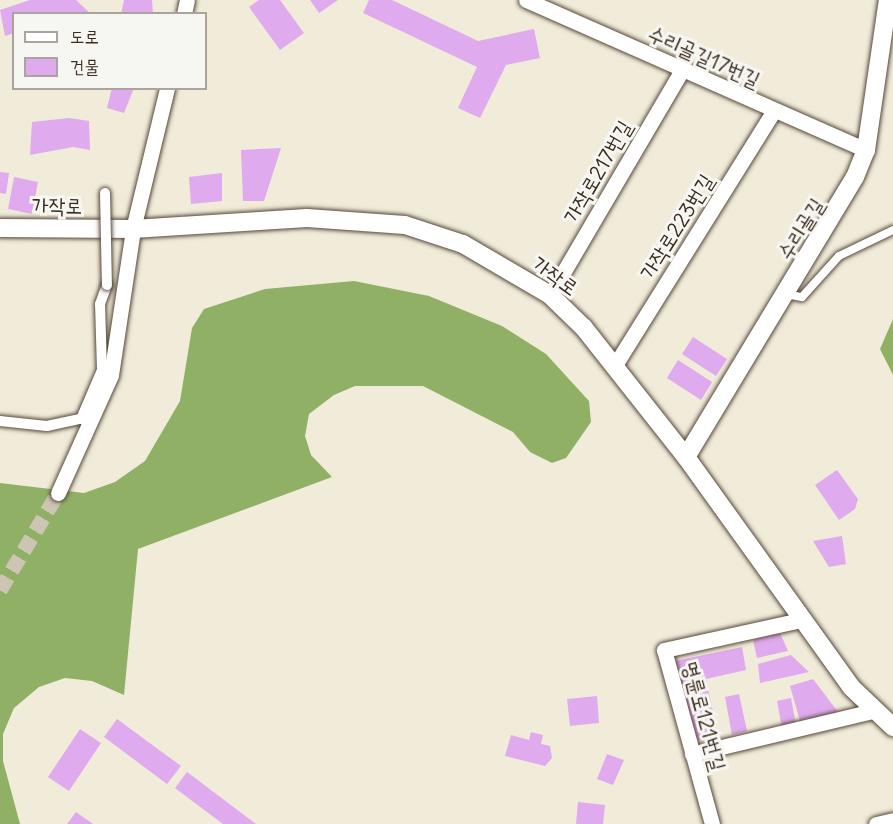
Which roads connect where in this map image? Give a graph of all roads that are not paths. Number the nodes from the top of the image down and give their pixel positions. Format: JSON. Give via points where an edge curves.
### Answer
{"nodes":[{"id":1,"x":526,"y":0,"type":"edge"},
{"id":2,"x":888,"y":0,"type":"edge"},
{"id":3,"x":682,"y":70,"type":"junction"},
{"id":4,"x":167,"y":90,"type":"edge"},
{"id":5,"x":774,"y":111,"type":"junction"},
{"id":6,"x":866,"y":150,"type":"junction"},
{"id":7,"x":105,"y":193,"type":"dead end"},
{"id":8,"x":0,"y":228,"type":"edge"},
{"id":9,"x":133,"y":229,"type":"junction"},
{"id":10,"x":893,"y":230,"type":"edge"},
{"id":11,"x":786,"y":294,"type":"junction"},
{"id":12,"x":550,"y":295,"type":"junction"},
{"id":13,"x":615,"y":365,"type":"junction"},
{"id":14,"x":0,"y":422,"type":"edge"},
{"id":15,"x":686,"y":457,"type":"junction"},
{"id":16,"x":58,"y":492,"type":"tunnel mouth"},
{"id":17,"x":801,"y":620,"type":"junction"},
{"id":18,"x":876,"y":710,"type":"junction"},
{"id":19,"x":893,"y":727,"type":"edge"},
{"id":20,"x":692,"y":754,"type":"junction"},
{"id":21,"x":893,"y":820,"type":"edge"},
{"id":22,"x":712,"y":824,"type":"edge"},
{"id":23,"x":876,"y":824,"type":"edge"}],
"edges":[{"from":1,"to":3,"type":"street","name":"수리골길17번길"},
{"from":2,"to":6,"type":"street","name":"수리골길"},
{"from":3,"to":5,"type":"street","name":"수리골길17번길"},
{"from":3,"to":12,"type":"street","name":"가작로217번길"},
{"from":4,"to":9,"type":"street"},
{"from":5,"to":6,"type":"street","name":"수리골길17번길"},
{"from":5,"to":13,"type":"street","name":"가작로223번길"},
{"from":6,"to":11,"type":"street","name":"수리골길","via":[[846,199]]},
{"from":7,"to":14,"type":"street","bridge":true,"via":[[106,285],[100,304],[102,370],[81,419],[47,426]]},
{"from":8,"to":9,"type":"street","name":"가작로"},
{"from":9,"to":12,"type":"street","name":"가작로","via":[[307,218],[405,225],[463,244]]},
{"from":9,"to":16,"type":"street","via":[[111,375]]},
{"from":10,"to":11,"type":"lane","via":[[839,256],[802,297]]},
{"from":11,"to":15,"type":"street","name":"수리골길"},
{"from":12,"to":13,"type":"street","name":"가작로"},
{"from":13,"to":15,"type":"street","name":"가작로"},
{"from":15,"to":17,"type":"street","name":"가작로"},
{"from":17,"to":18,"type":"street","name":"가작로"},
{"from":17,"to":20,"type":"street","name":"명륜로121번길","via":[[664,650]]},
{"from":18,"to":19,"type":"street","name":"가작로"},
{"from":18,"to":20,"type":"street"},
{"from":20,"to":22,"type":"street","name":"명륜로121번길"},
{"from":21,"to":23,"type":"street"}]}
